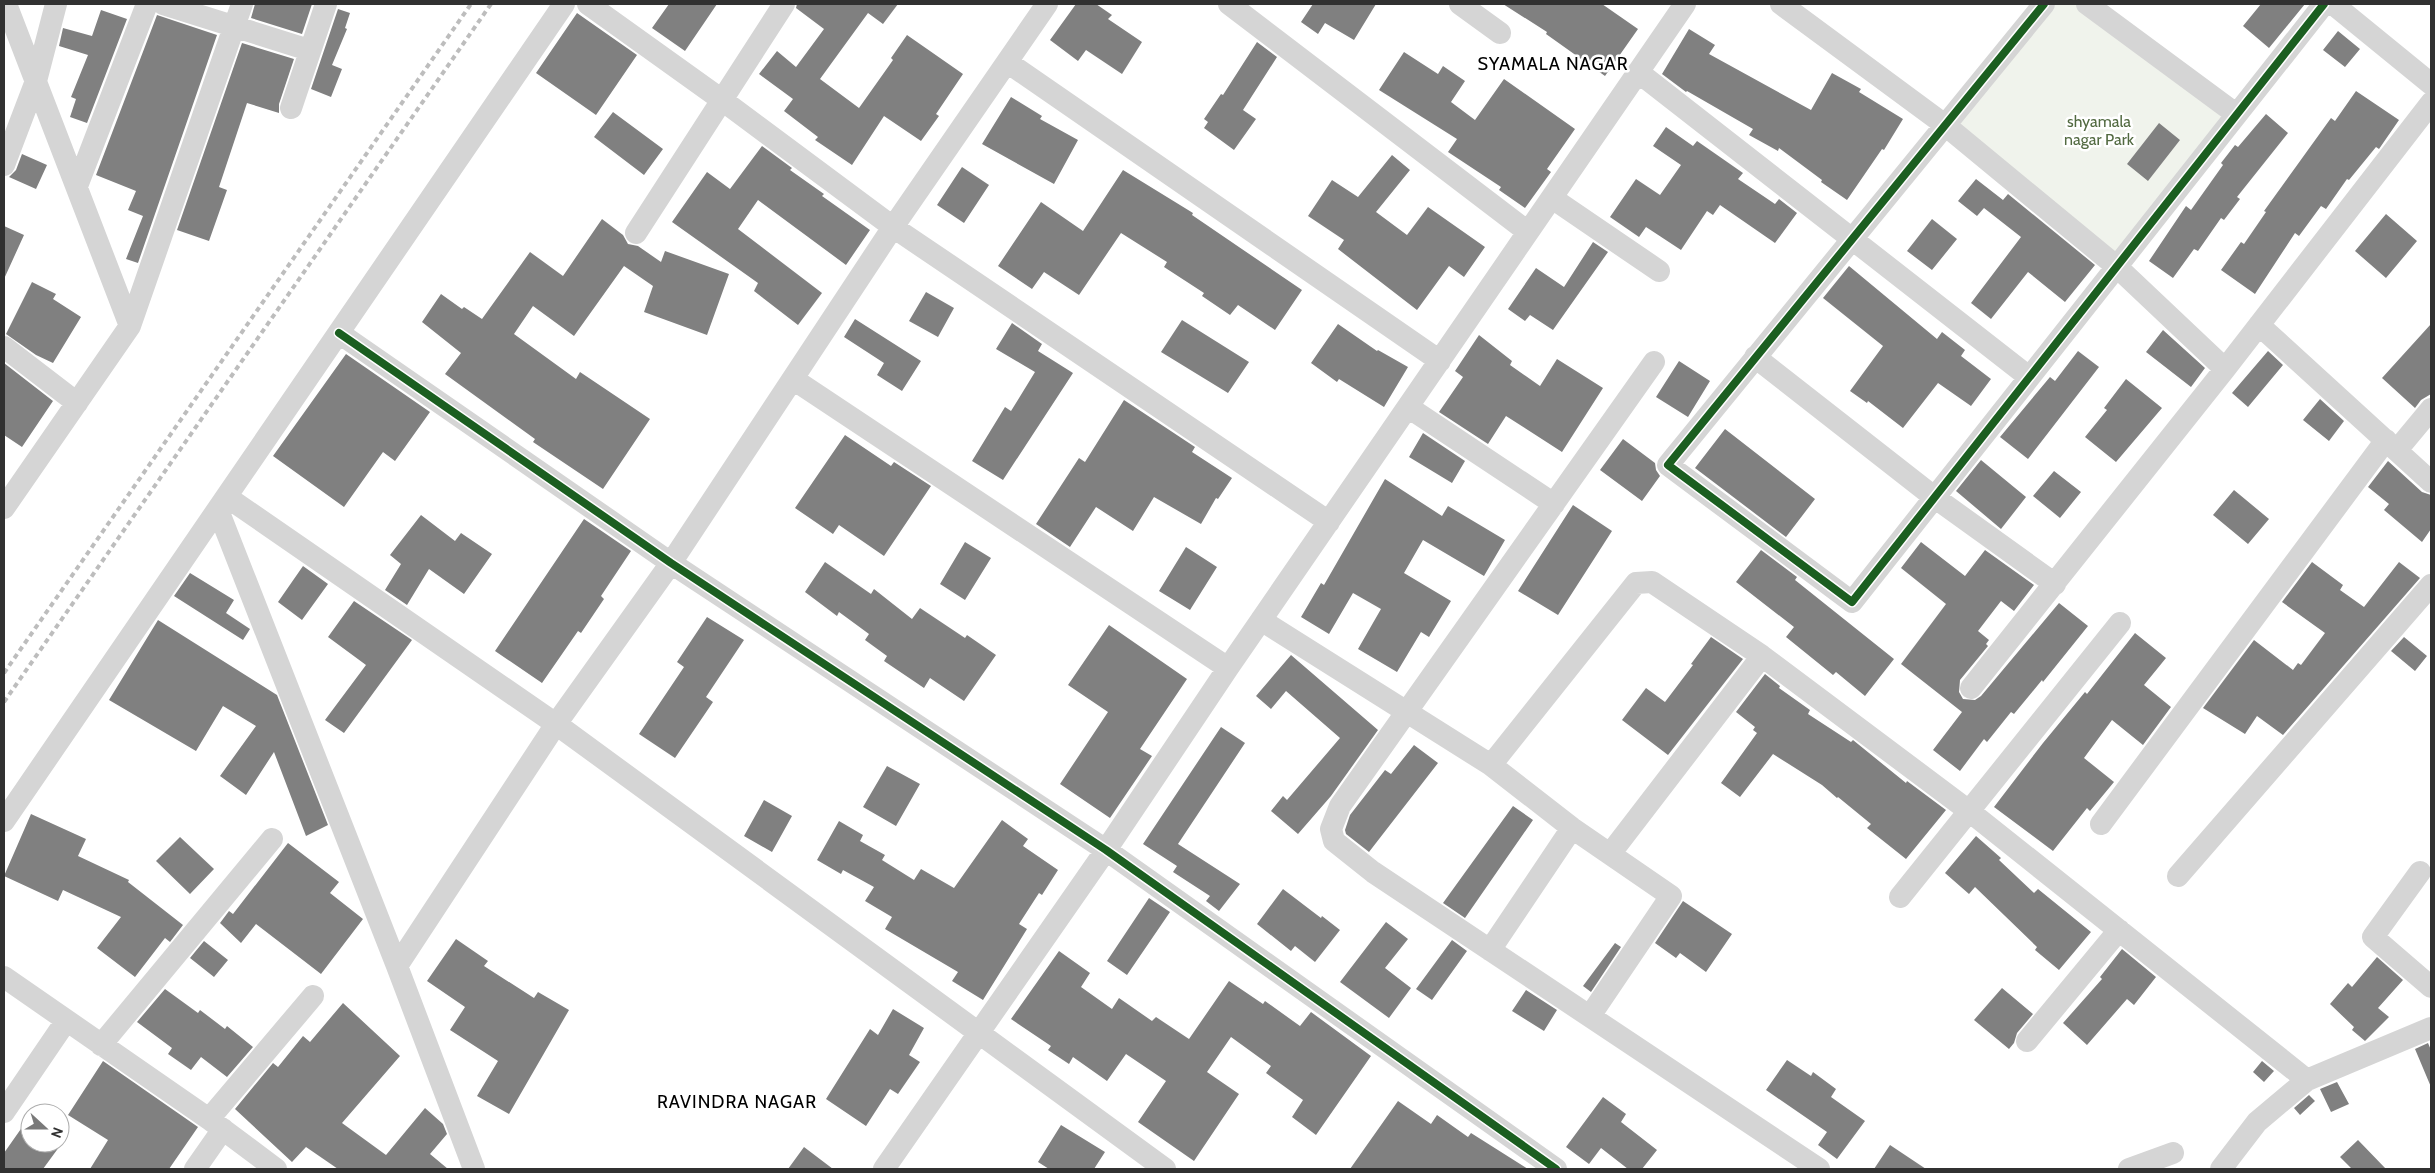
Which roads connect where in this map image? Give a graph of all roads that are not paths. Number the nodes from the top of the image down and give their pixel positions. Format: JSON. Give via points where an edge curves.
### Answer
{"nodes":[{"id":1,"x":56,"y":4,"type":"edge"},
{"id":2,"x":147,"y":4,"type":"edge"},
{"id":3,"x":164,"y":4,"type":"edge"},
{"id":4,"x":242,"y":4,"type":"edge"},
{"id":5,"x":326,"y":4,"type":"edge"},
{"id":6,"x":564,"y":4,"type":"edge"},
{"id":7,"x":588,"y":4,"type":"edge"},
{"id":8,"x":784,"y":4,"type":"edge"},
{"id":9,"x":1048,"y":4,"type":"edge"},
{"id":10,"x":1229,"y":4,"type":"edge"},
{"id":11,"x":1460,"y":4,"type":"edge"},
{"id":12,"x":1685,"y":4,"type":"edge"},
{"id":13,"x":1781,"y":4,"type":"edge"},
{"id":14,"x":2044,"y":4,"type":"edge"},
{"id":15,"x":2087,"y":4,"type":"edge"},
{"id":16,"x":2324,"y":4,"type":"edge"},
{"id":17,"x":2333,"y":4,"type":"edge"},
{"id":18,"x":6,"y":13,"type":"edge"},
{"id":19,"x":235,"y":26,"type":"junction"},
{"id":20,"x":1500,"y":33,"type":"dead end"},
{"id":21,"x":309,"y":50,"type":"junction"},
{"id":22,"x":1007,"y":62,"type":"junction"},
{"id":23,"x":1638,"y":72,"type":"junction"},
{"id":24,"x":36,"y":82,"type":"junction"},
{"id":25,"x":2431,"y":84,"type":"edge"},
{"id":26,"x":722,"y":100,"type":"junction"},
{"id":27,"x":2431,"y":102,"type":"edge"},
{"id":28,"x":291,"y":108,"type":"dead end"},
{"id":29,"x":2236,"y":114,"type":"junction"},
{"id":30,"x":1945,"y":125,"type":"junction"},
{"id":31,"x":4,"y":165,"type":"edge"},
{"id":32,"x":77,"y":186,"type":"junction"},
{"id":33,"x":1552,"y":198,"type":"junction"},
{"id":34,"x":893,"y":228,"type":"junction"},
{"id":35,"x":1528,"y":232,"type":"junction"},
{"id":36,"x":636,"y":233,"type":"dead end"},
{"id":37,"x":1852,"y":239,"type":"junction"},
{"id":38,"x":2116,"y":266,"type":"junction"},
{"id":39,"x":1659,"y":271,"type":"dead end"},
{"id":40,"x":2259,"y":325,"type":"junction"},
{"id":41,"x":130,"y":326,"type":"junction"},
{"id":42,"x":339,"y":333,"type":"junction"},
{"id":43,"x":4,"y":347,"type":"edge"},
{"id":44,"x":1756,"y":356,"type":"junction"},
{"id":45,"x":1440,"y":361,"type":"junction"},
{"id":46,"x":1654,"y":362,"type":"dead end"},
{"id":47,"x":2225,"y":369,"type":"junction"},
{"id":48,"x":2029,"y":377,"type":"junction"},
{"id":49,"x":793,"y":379,"type":"junction"},
{"id":50,"x":77,"y":403,"type":"junction"},
{"id":51,"x":1408,"y":407,"type":"junction"},
{"id":52,"x":2431,"y":410,"type":"edge"},
{"id":53,"x":2391,"y":445,"type":"junction"},
{"id":54,"x":2431,"y":482,"type":"edge"},
{"id":55,"x":1934,"y":497,"type":"junction"},
{"id":56,"x":222,"y":504,"type":"junction"},
{"id":57,"x":1554,"y":504,"type":"junction"},
{"id":58,"x":4,"y":508,"type":"edge"},
{"id":59,"x":1329,"y":522,"type":"junction"},
{"id":60,"x":671,"y":563,"type":"junction"},
{"id":61,"x":2054,"y":584,"type":"junction"},
{"id":62,"x":2431,"y":585,"type":"edge"},
{"id":63,"x":1261,"y":620,"type":"junction"},
{"id":64,"x":2120,"y":623,"type":"dead end"},
{"id":65,"x":1762,"y":656,"type":"junction"},
{"id":66,"x":1228,"y":668,"type":"junction"},
{"id":67,"x":1971,"y":688,"type":"dead end"},
{"id":68,"x":1408,"y":711,"type":"junction"},
{"id":69,"x":556,"y":724,"type":"junction"},
{"id":70,"x":1491,"y":765,"type":"junction"},
{"id":71,"x":1969,"y":811,"type":"junction"},
{"id":72,"x":4,"y":821,"type":"edge"},
{"id":73,"x":2102,"y":824,"type":"dead end"},
{"id":74,"x":1572,"y":828,"type":"junction"},
{"id":75,"x":272,"y":839,"type":"dead end"},
{"id":76,"x":1106,"y":850,"type":"junction"},
{"id":77,"x":1610,"y":854,"type":"junction"},
{"id":78,"x":2420,"y":872,"type":"dead end"},
{"id":79,"x":2178,"y":876,"type":"dead end"},
{"id":80,"x":1900,"y":897,"type":"dead end"},
{"id":81,"x":2119,"y":930,"type":"junction"},
{"id":82,"x":1490,"y":950,"type":"junction"},
{"id":83,"x":397,"y":966,"type":"junction"},
{"id":84,"x":4,"y":977,"type":"edge"},
{"id":85,"x":2431,"y":987,"type":"edge"},
{"id":86,"x":313,"y":996,"type":"dead end"},
{"id":87,"x":1590,"y":1016,"type":"junction"},
{"id":88,"x":66,"y":1021,"type":"junction"},
{"id":89,"x":2431,"y":1028,"type":"edge"},
{"id":90,"x":978,"y":1033,"type":"junction"},
{"id":91,"x":2027,"y":1041,"type":"dead end"},
{"id":92,"x":101,"y":1044,"type":"junction"},
{"id":93,"x":2308,"y":1080,"type":"junction"},
{"id":94,"x":4,"y":1112,"type":"edge"},
{"id":95,"x":216,"y":1124,"type":"junction"},
{"id":96,"x":2173,"y":1153,"type":"dead end"},
{"id":97,"x":195,"y":1169,"type":"edge"},
{"id":98,"x":276,"y":1169,"type":"edge"},
{"id":99,"x":474,"y":1169,"type":"edge"},
{"id":100,"x":884,"y":1169,"type":"edge"},
{"id":101,"x":1165,"y":1169,"type":"edge"},
{"id":102,"x":1556,"y":1169,"type":"edge"},
{"id":103,"x":1819,"y":1169,"type":"edge"},
{"id":104,"x":2130,"y":1169,"type":"edge"},
{"id":105,"x":2221,"y":1169,"type":"edge"}],
"edges":[{"from":1,"to":24,"type":"street"},
{"from":2,"to":32,"type":"street"},
{"from":3,"to":19,"type":"street"},
{"from":4,"to":19,"type":"street"},
{"from":5,"to":21,"type":"street"},
{"from":6,"to":42,"type":"street"},
{"from":7,"to":26,"type":"street"},
{"from":8,"to":26,"type":"street"},
{"from":9,"to":22,"type":"street"},
{"from":10,"to":35,"type":"street"},
{"from":11,"to":20,"type":"street"},
{"from":12,"to":23,"type":"street"},
{"from":13,"to":30,"type":"street"},
{"from":14,"to":30,"type":"street"},
{"from":15,"to":29,"type":"street"},
{"from":16,"to":29,"type":"street"},
{"from":17,"to":25,"type":"street"},
{"from":18,"to":24,"type":"street"},
{"from":19,"to":21,"type":"street"},
{"from":19,"to":41,"type":"street"},
{"from":21,"to":28,"type":"street"},
{"from":22,"to":34,"type":"street"},
{"from":22,"to":45,"type":"street"},
{"from":23,"to":33,"type":"street"},
{"from":23,"to":37,"type":"street"},
{"from":24,"to":31,"type":"street"},
{"from":24,"to":32,"type":"street"},
{"from":26,"to":34,"type":"street"},
{"from":26,"to":36,"type":"street"},
{"from":27,"to":40,"type":"street"},
{"from":29,"to":38,"type":"street"},
{"from":30,"to":37,"type":"street"},
{"from":30,"to":38,"type":"street"},
{"from":32,"to":41,"type":"street"},
{"from":33,"to":35,"type":"street"},
{"from":33,"to":39,"type":"street"},
{"from":34,"to":49,"type":"street"},
{"from":34,"to":59,"type":"street"},
{"from":35,"to":45,"type":"street"},
{"from":37,"to":44,"type":"street"},
{"from":37,"to":48,"type":"street"},
{"from":38,"to":47,"type":"street"},
{"from":38,"to":48,"type":"street"},
{"from":40,"to":47,"type":"street"},
{"from":40,"to":53,"type":"street"},
{"from":41,"to":50,"type":"street"},
{"from":42,"to":56,"type":"street"},
{"from":42,"to":60,"type":"street"},
{"from":43,"to":50,"type":"street"},
{"from":44,"to":55,"type":"street"},
{"from":44,"to":55,"type":"street","via":[[1668,465],[1852,602]]},
{"from":45,"to":51,"type":"street"},
{"from":46,"to":57,"type":"street"},
{"from":47,"to":61,"type":"street"},
{"from":48,"to":55,"type":"street"},
{"from":49,"to":60,"type":"street"},
{"from":49,"to":66,"type":"street"},
{"from":50,"to":58,"type":"street"},
{"from":51,"to":57,"type":"street"},
{"from":51,"to":59,"type":"street"},
{"from":52,"to":53,"type":"street"},
{"from":53,"to":54,"type":"street"},
{"from":53,"to":73,"type":"street"},
{"from":55,"to":61,"type":"street"},
{"from":56,"to":69,"type":"street"},
{"from":56,"to":72,"type":"street"},
{"from":56,"to":83,"type":"street"},
{"from":57,"to":68,"type":"street"},
{"from":59,"to":63,"type":"street"},
{"from":60,"to":69,"type":"street"},
{"from":60,"to":76,"type":"street"},
{"from":61,"to":67,"type":"street"},
{"from":62,"to":79,"type":"street"},
{"from":63,"to":66,"type":"street"},
{"from":63,"to":68,"type":"street"},
{"from":64,"to":71,"type":"street"},
{"from":65,"to":70,"type":"street","via":[[1652,582],[1636,583]]},
{"from":65,"to":71,"type":"street"},
{"from":65,"to":77,"type":"street"},
{"from":66,"to":76,"type":"street"},
{"from":68,"to":70,"type":"street"},
{"from":68,"to":82,"type":"street","via":[[1340,806],[1332,829],[1334,841],[1373,872]]},
{"from":69,"to":83,"type":"street"},
{"from":69,"to":90,"type":"street"},
{"from":70,"to":74,"type":"street"},
{"from":71,"to":80,"type":"street"},
{"from":71,"to":81,"type":"street"},
{"from":74,"to":77,"type":"street"},
{"from":74,"to":82,"type":"street"},
{"from":75,"to":92,"type":"street"},
{"from":76,"to":90,"type":"street"},
{"from":76,"to":102,"type":"street"},
{"from":77,"to":87,"type":"street","via":[[1671,896]]},
{"from":78,"to":85,"type":"street","via":[[2373,937]]},
{"from":81,"to":91,"type":"street"},
{"from":81,"to":93,"type":"street"},
{"from":82,"to":87,"type":"street"},
{"from":83,"to":99,"type":"street"},
{"from":84,"to":88,"type":"street"},
{"from":86,"to":95,"type":"street"},
{"from":87,"to":103,"type":"street"},
{"from":88,"to":92,"type":"street"},
{"from":88,"to":94,"type":"street"},
{"from":89,"to":93,"type":"street"},
{"from":90,"to":100,"type":"street"},
{"from":90,"to":101,"type":"street"},
{"from":92,"to":95,"type":"street"},
{"from":93,"to":105,"type":"street","via":[[2257,1122]]},
{"from":95,"to":97,"type":"street"},
{"from":95,"to":98,"type":"street"},
{"from":96,"to":104,"type":"street"}]}
